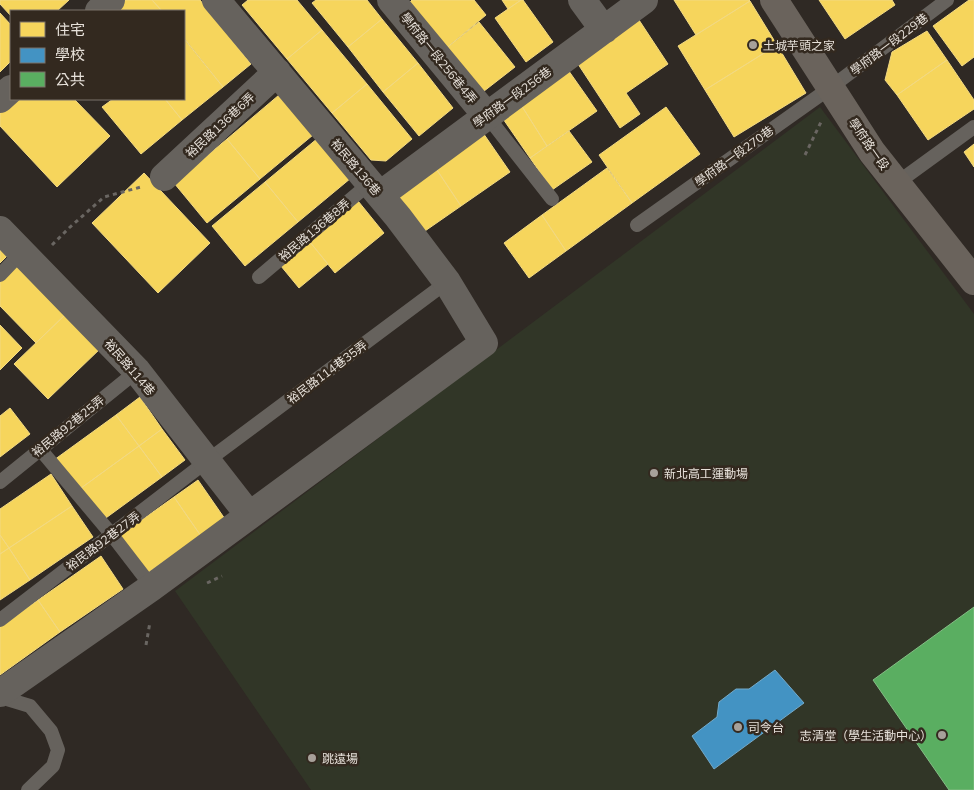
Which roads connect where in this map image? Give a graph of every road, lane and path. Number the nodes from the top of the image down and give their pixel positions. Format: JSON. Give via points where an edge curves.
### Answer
{"nodes":[{"id":1,"x":111,"y":0,"type":"edge"},
{"id":2,"x":216,"y":0,"type":"edge"},
{"id":3,"x":391,"y":0,"type":"edge"},
{"id":4,"x":582,"y":0,"type":"edge"},
{"id":5,"x":644,"y":0,"type":"edge"},
{"id":6,"x":774,"y":0,"type":"edge"},
{"id":7,"x":947,"y":0,"type":"edge"},
{"id":8,"x":99,"y":10,"type":"edge"},
{"id":9,"x":604,"y":30,"type":"junction"},
{"id":10,"x":277,"y":72,"type":"junction"},
{"id":11,"x":830,"y":88,"type":"junction"},
{"id":12,"x":10,"y":90,"type":"edge"},
{"id":13,"x":0,"y":99,"type":"edge"},
{"id":14,"x":825,"y":114,"type":"dead end"},
{"id":15,"x":487,"y":116,"type":"junction"},
{"id":16,"x":974,"y":127,"type":"edge"},
{"id":17,"x":805,"y":155,"type":"dead end"},
{"id":18,"x":164,"y":177,"type":"joint"},
{"id":19,"x":897,"y":183,"type":"junction"},
{"id":20,"x":375,"y":189,"type":"junction"},
{"id":21,"x":552,"y":199,"type":"dead end"},
{"id":22,"x":638,"y":225,"type":"dead end"},
{"id":23,"x":0,"y":230,"type":"edge"},
{"id":24,"x":28,"y":259,"type":"junction"},
{"id":25,"x":0,"y":275,"type":"edge"},
{"id":26,"x":259,"y":277,"type":"dead end"},
{"id":27,"x":974,"y":281,"type":"edge"},
{"id":28,"x":447,"y":282,"type":"junction"},
{"id":29,"x":137,"y":371,"type":"junction"},
{"id":30,"x":40,"y":449,"type":"junction"},
{"id":31,"x":207,"y":462,"type":"junction"},
{"id":32,"x":0,"y":482,"type":"edge"},
{"id":33,"x":249,"y":515,"type":"junction"},
{"id":34,"x":112,"y":534,"type":"junction"},
{"id":35,"x":152,"y":586,"type":"junction"},
{"id":36,"x":0,"y":620,"type":"edge"},
{"id":37,"x":0,"y":693,"type":"edge"},
{"id":38,"x":0,"y":697,"type":"edge"},
{"id":39,"x":28,"y":790,"type":"edge"}],
"edges":[{"from":1,"to":8,"type":"street"},
{"from":2,"to":10,"type":"street","name":"裕民路136巷"},
{"from":3,"to":15,"type":"street","name":"學府路一段256巷4弄"},
{"from":4,"to":9,"type":"street"},
{"from":5,"to":9,"type":"street","name":"學府路一段256巷"},
{"from":6,"to":11,"type":"street","name":"學府路一段"},
{"from":7,"to":11,"type":"lane","name":"學府路一段229巷"},
{"from":9,"to":15,"type":"street","name":"學府路一段256巷"},
{"from":10,"to":18,"type":"street","name":"裕民路136巷6弄"},
{"from":10,"to":20,"type":"street","name":"裕民路136巷"},
{"from":11,"to":19,"type":"street","name":"學府路一段","via":[[872,152]]},
{"from":11,"to":22,"type":"lane","name":"學府路一段270巷"},
{"from":12,"to":13,"type":"street"},
{"from":14,"to":17,"type":"path"},
{"from":15,"to":20,"type":"street","name":"學府路一段256巷"},
{"from":15,"to":21,"type":"lane"},
{"from":16,"to":19,"type":"lane"},
{"from":18,"to":24,"type":"path","via":[[146,186],[104,197]]},
{"from":19,"to":27,"type":"street","name":"學府路一段"},
{"from":20,"to":26,"type":"lane","name":"裕民路136巷8弄"},
{"from":20,"to":28,"type":"street","name":"裕民路136巷"},
{"from":23,"to":24,"type":"street","name":"裕民路114巷"},
{"from":24,"to":25,"type":"lane"},
{"from":24,"to":29,"type":"street","name":"裕民路114巷"},
{"from":28,"to":31,"type":"lane","name":"裕民路114巷35弄"},
{"from":28,"to":33,"type":"street","name":"裕民路136巷","via":[[484,343]]},
{"from":29,"to":30,"type":"lane","name":"裕民路92巷25弄"},
{"from":29,"to":31,"type":"street","name":"裕民路114巷"},
{"from":30,"to":32,"type":"lane","name":"裕民路92巷25弄"},
{"from":30,"to":34,"type":"lane"},
{"from":31,"to":33,"type":"street","name":"裕民路114巷"},
{"from":31,"to":34,"type":"lane","name":"裕民路92巷27弄"},
{"from":33,"to":35,"type":"street"},
{"from":34,"to":35,"type":"lane"},
{"from":34,"to":36,"type":"lane","name":"裕民路92巷27弄"},
{"from":35,"to":37,"type":"street"},
{"from":38,"to":39,"type":"lane","via":[[30,706],[51,731],[58,750],[53,766]]}]}
